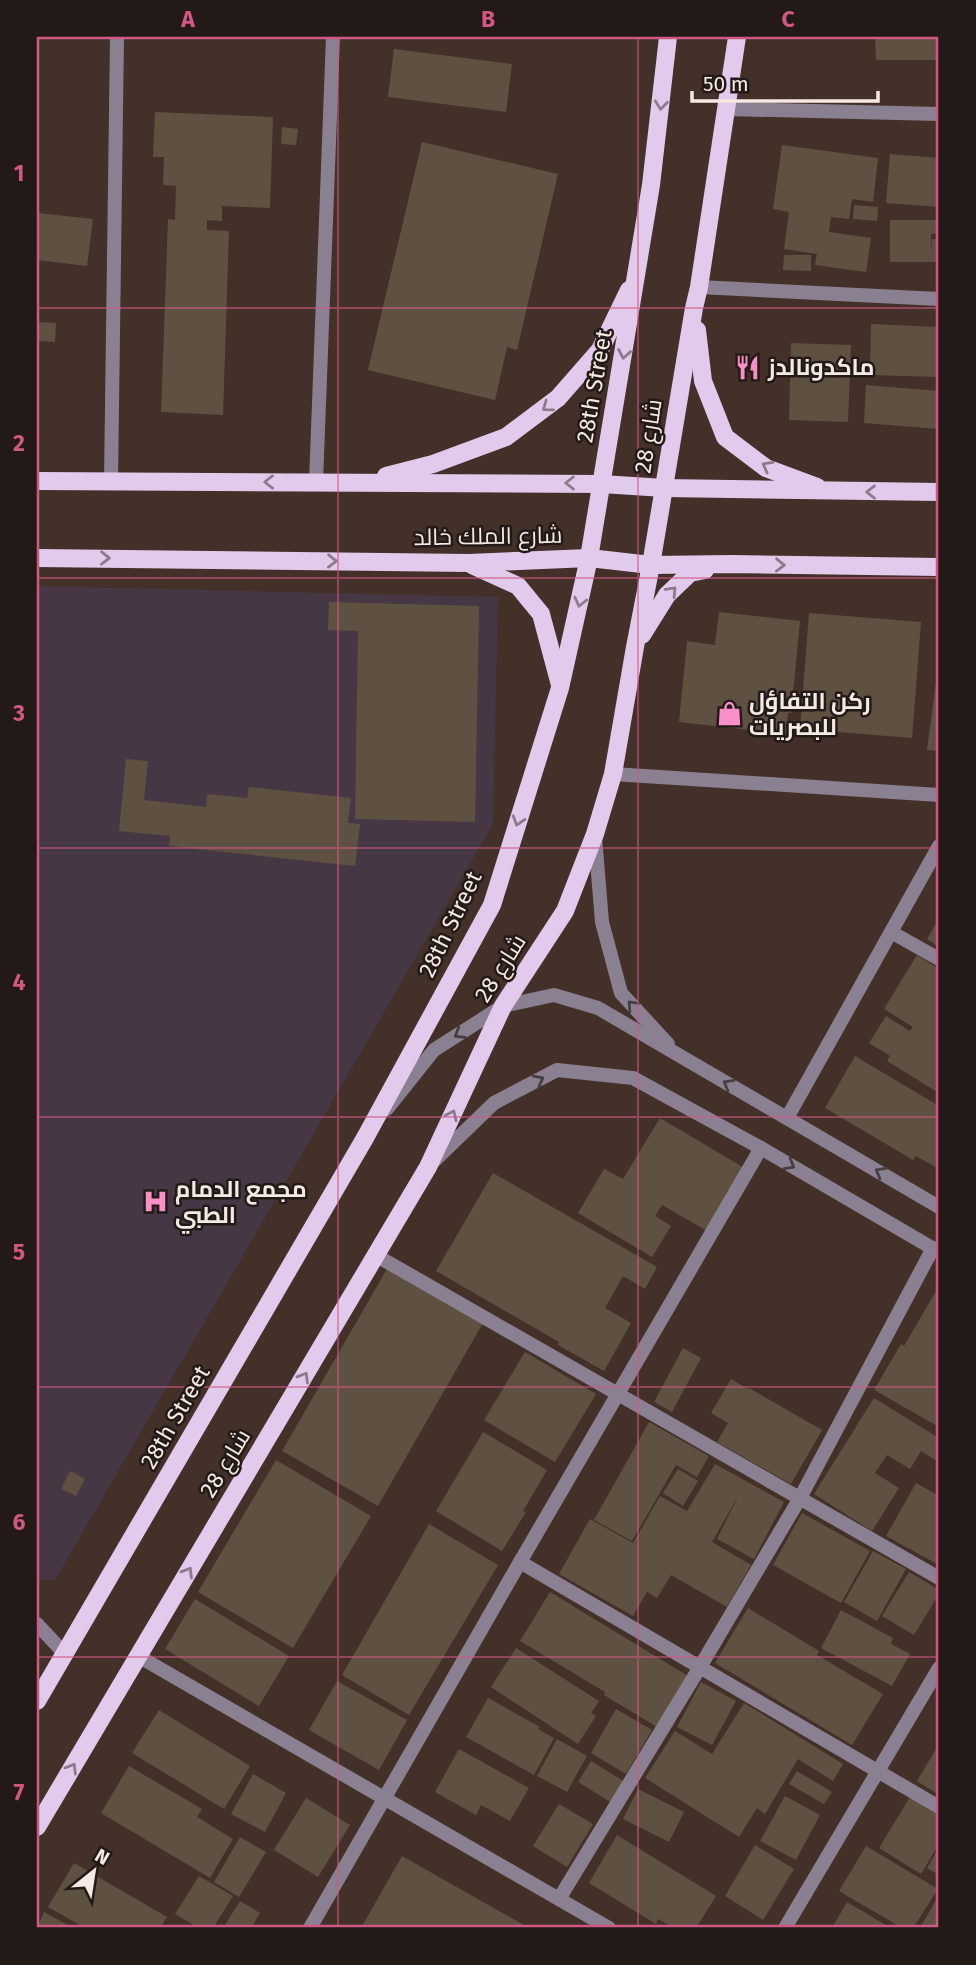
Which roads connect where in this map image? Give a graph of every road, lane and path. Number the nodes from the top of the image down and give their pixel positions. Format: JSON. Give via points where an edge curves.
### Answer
{"nodes":[{"id":1,"x":117,"y":37,"type":"edge"},
{"id":2,"x":333,"y":37,"type":"edge"},
{"id":3,"x":668,"y":37,"type":"edge"},
{"id":4,"x":737,"y":37,"type":"edge"},
{"id":5,"x":726,"y":109,"type":"junction"},
{"id":6,"x":939,"y":114,"type":"edge"},
{"id":7,"x":638,"y":271,"type":"junction"},
{"id":8,"x":699,"y":288,"type":"junction"},
{"id":9,"x":939,"y":299,"type":"edge"},
{"id":10,"x":694,"y":309,"type":"junction"},
{"id":11,"x":37,"y":481,"type":"edge"},
{"id":12,"x":111,"y":481,"type":"junction"},
{"id":13,"x":316,"y":482,"type":"junction"},
{"id":14,"x":361,"y":482,"type":"junction"},
{"id":15,"x":602,"y":484,"type":"junction"},
{"id":16,"x":664,"y":488,"type":"junction"},
{"id":17,"x":830,"y":491,"type":"junction"},
{"id":18,"x":939,"y":492,"type":"edge"},
{"id":19,"x":37,"y":558,"type":"edge"},
{"id":20,"x":589,"y":558,"type":"junction"},
{"id":21,"x":469,"y":563,"type":"junction"},
{"id":22,"x":731,"y":564,"type":"junction"},
{"id":23,"x":651,"y":565,"type":"junction"},
{"id":24,"x":939,"y":567,"type":"edge"},
{"id":25,"x":635,"y":647,"type":"junction"},
{"id":26,"x":560,"y":688,"type":"junction"},
{"id":27,"x":613,"y":775,"type":"junction"},
{"id":28,"x":939,"y":795,"type":"edge"},
{"id":29,"x":595,"y":834,"type":"junction"},
{"id":30,"x":939,"y":846,"type":"edge"},
{"id":31,"x":891,"y":932,"type":"junction"},
{"id":32,"x":939,"y":959,"type":"edge"},
{"id":33,"x":503,"y":1006,"type":"junction"},
{"id":34,"x":679,"y":1055,"type":"junction"},
{"id":35,"x":787,"y":1118,"type":"junction"},
{"id":36,"x":365,"y":1138,"type":"junction"},
{"id":37,"x":761,"y":1148,"type":"junction"},
{"id":38,"x":428,"y":1167,"type":"junction"},
{"id":39,"x":939,"y":1207,"type":"edge"},
{"id":40,"x":936,"y":1250,"type":"edge"},
{"id":41,"x":377,"y":1256,"type":"junction"},
{"id":42,"x":618,"y":1394,"type":"junction"},
{"id":43,"x":800,"y":1498,"type":"junction"},
{"id":44,"x":520,"y":1562,"type":"junction"},
{"id":45,"x":939,"y":1578,"type":"edge"},
{"id":46,"x":37,"y":1624,"type":"edge"},
{"id":47,"x":64,"y":1653,"type":"junction"},
{"id":48,"x":138,"y":1656,"type":"junction"},
{"id":49,"x":700,"y":1667,"type":"junction"},
{"id":50,"x":939,"y":1668,"type":"edge"},
{"id":51,"x":37,"y":1701,"type":"edge"},
{"id":52,"x":878,"y":1770,"type":"junction"},
{"id":53,"x":385,"y":1799,"type":"junction"},
{"id":54,"x":939,"y":1807,"type":"edge"},
{"id":55,"x":37,"y":1827,"type":"edge"},
{"id":56,"x":559,"y":1899,"type":"junction"},
{"id":57,"x":310,"y":1928,"type":"edge"},
{"id":58,"x":609,"y":1928,"type":"edge"},
{"id":59,"x":785,"y":1928,"type":"edge"}],
"edges":[{"from":1,"to":12,"type":"street"},
{"from":2,"to":13,"type":"street"},
{"from":3,"to":7,"type":"main road","name":"28th Street","one_way":true},
{"from":4,"to":5,"type":"main road","name":"شارع 28"},
{"from":5,"to":6,"type":"street"},
{"from":5,"to":8,"type":"main road","name":"شارع 28"},
{"from":7,"to":14,"type":"main road","one_way":true,"via":[[600,350],[558,398],[506,438],[433,464]]},
{"from":7,"to":15,"type":"main road","name":"28th Street","one_way":true},
{"from":8,"to":9,"type":"street"},
{"from":8,"to":10,"type":"main road","name":"شارع 28"},
{"from":10,"to":16,"type":"main road","name":"شارع 28"},
{"from":17,"to":10,"type":"main road","one_way":true,"via":[[766,468],[725,437],[703,381]]},
{"from":11,"to":12,"type":"main road"},
{"from":13,"to":12,"type":"main road","one_way":true},
{"from":13,"to":14,"type":"main road"},
{"from":15,"to":14,"type":"main road","one_way":true},
{"from":15,"to":16,"type":"main road"},
{"from":15,"to":20,"type":"main road","name":"28th Street"},
{"from":16,"to":17,"type":"main road"},
{"from":16,"to":23,"type":"main road","name":"شارع 28"},
{"from":18,"to":17,"type":"main road","one_way":true},
{"from":19,"to":21,"type":"main road","name":"شارع الملك خالد","one_way":true},
{"from":20,"to":21,"type":"main road","name":"شارع الملك خالد"},
{"from":20,"to":23,"type":"main road","name":"شارع الملك خالد"},
{"from":20,"to":26,"type":"main road","name":"28th Street","one_way":true},
{"from":21,"to":26,"type":"main road","via":[[518,586],[541,614]]},
{"from":22,"to":23,"type":"main road","name":"شارع الملك خالد"},
{"from":22,"to":24,"type":"main road","name":"شارع الملك خالد","one_way":true},
{"from":25,"to":22,"type":"main road","one_way":true,"via":[[667,594],[690,573]]},
{"from":23,"to":25,"type":"main road","name":"شارع 28"},
{"from":25,"to":27,"type":"main road","name":"شارع 28"},
{"from":26,"to":36,"type":"main road","name":"28th Street","one_way":true,"via":[[492,905]]},
{"from":27,"to":28,"type":"street"},
{"from":27,"to":29,"type":"main road","name":"شارع 28"},
{"from":29,"to":33,"type":"main road","name":"شارع 28","via":[[565,911]]},
{"from":34,"to":29,"type":"street","one_way":true,"via":[[621,993],[602,922]]},
{"from":30,"to":31,"type":"street"},
{"from":31,"to":32,"type":"street"},
{"from":31,"to":35,"type":"street"},
{"from":33,"to":34,"type":"street","via":[[554,995],[598,1008]]},
{"from":33,"to":36,"type":"street","one_way":true,"via":[[434,1050]]},
{"from":38,"to":33,"type":"main road","name":"شارع 28","one_way":true},
{"from":35,"to":34,"type":"street","one_way":true},
{"from":39,"to":35,"type":"street","one_way":true},
{"from":36,"to":47,"type":"main road","name":"28th Street"},
{"from":38,"to":37,"type":"street","one_way":true,"via":[[494,1103],[557,1070],[633,1078]]},
{"from":37,"to":40,"type":"street","one_way":true},
{"from":37,"to":42,"type":"street"},
{"from":38,"to":41,"type":"main road","name":"شارع 28"},
{"from":40,"to":43,"type":"street"},
{"from":41,"to":42,"type":"street"},
{"from":48,"to":41,"type":"main road","name":"شارع 28","one_way":true},
{"from":42,"to":43,"type":"street"},
{"from":42,"to":44,"type":"street"},
{"from":43,"to":45,"type":"street"},
{"from":43,"to":49,"type":"street"},
{"from":44,"to":49,"type":"street"},
{"from":44,"to":53,"type":"street"},
{"from":46,"to":47,"type":"street"},
{"from":47,"to":51,"type":"main road","name":"28th Street"},
{"from":48,"to":53,"type":"street"},
{"from":55,"to":48,"type":"main road","name":"شارع 28","one_way":true},
{"from":49,"to":52,"type":"street"},
{"from":49,"to":56,"type":"street"},
{"from":50,"to":52,"type":"street"},
{"from":52,"to":54,"type":"street"},
{"from":52,"to":59,"type":"street"},
{"from":53,"to":56,"type":"street"},
{"from":53,"to":57,"type":"street"},
{"from":56,"to":58,"type":"street"}]}
